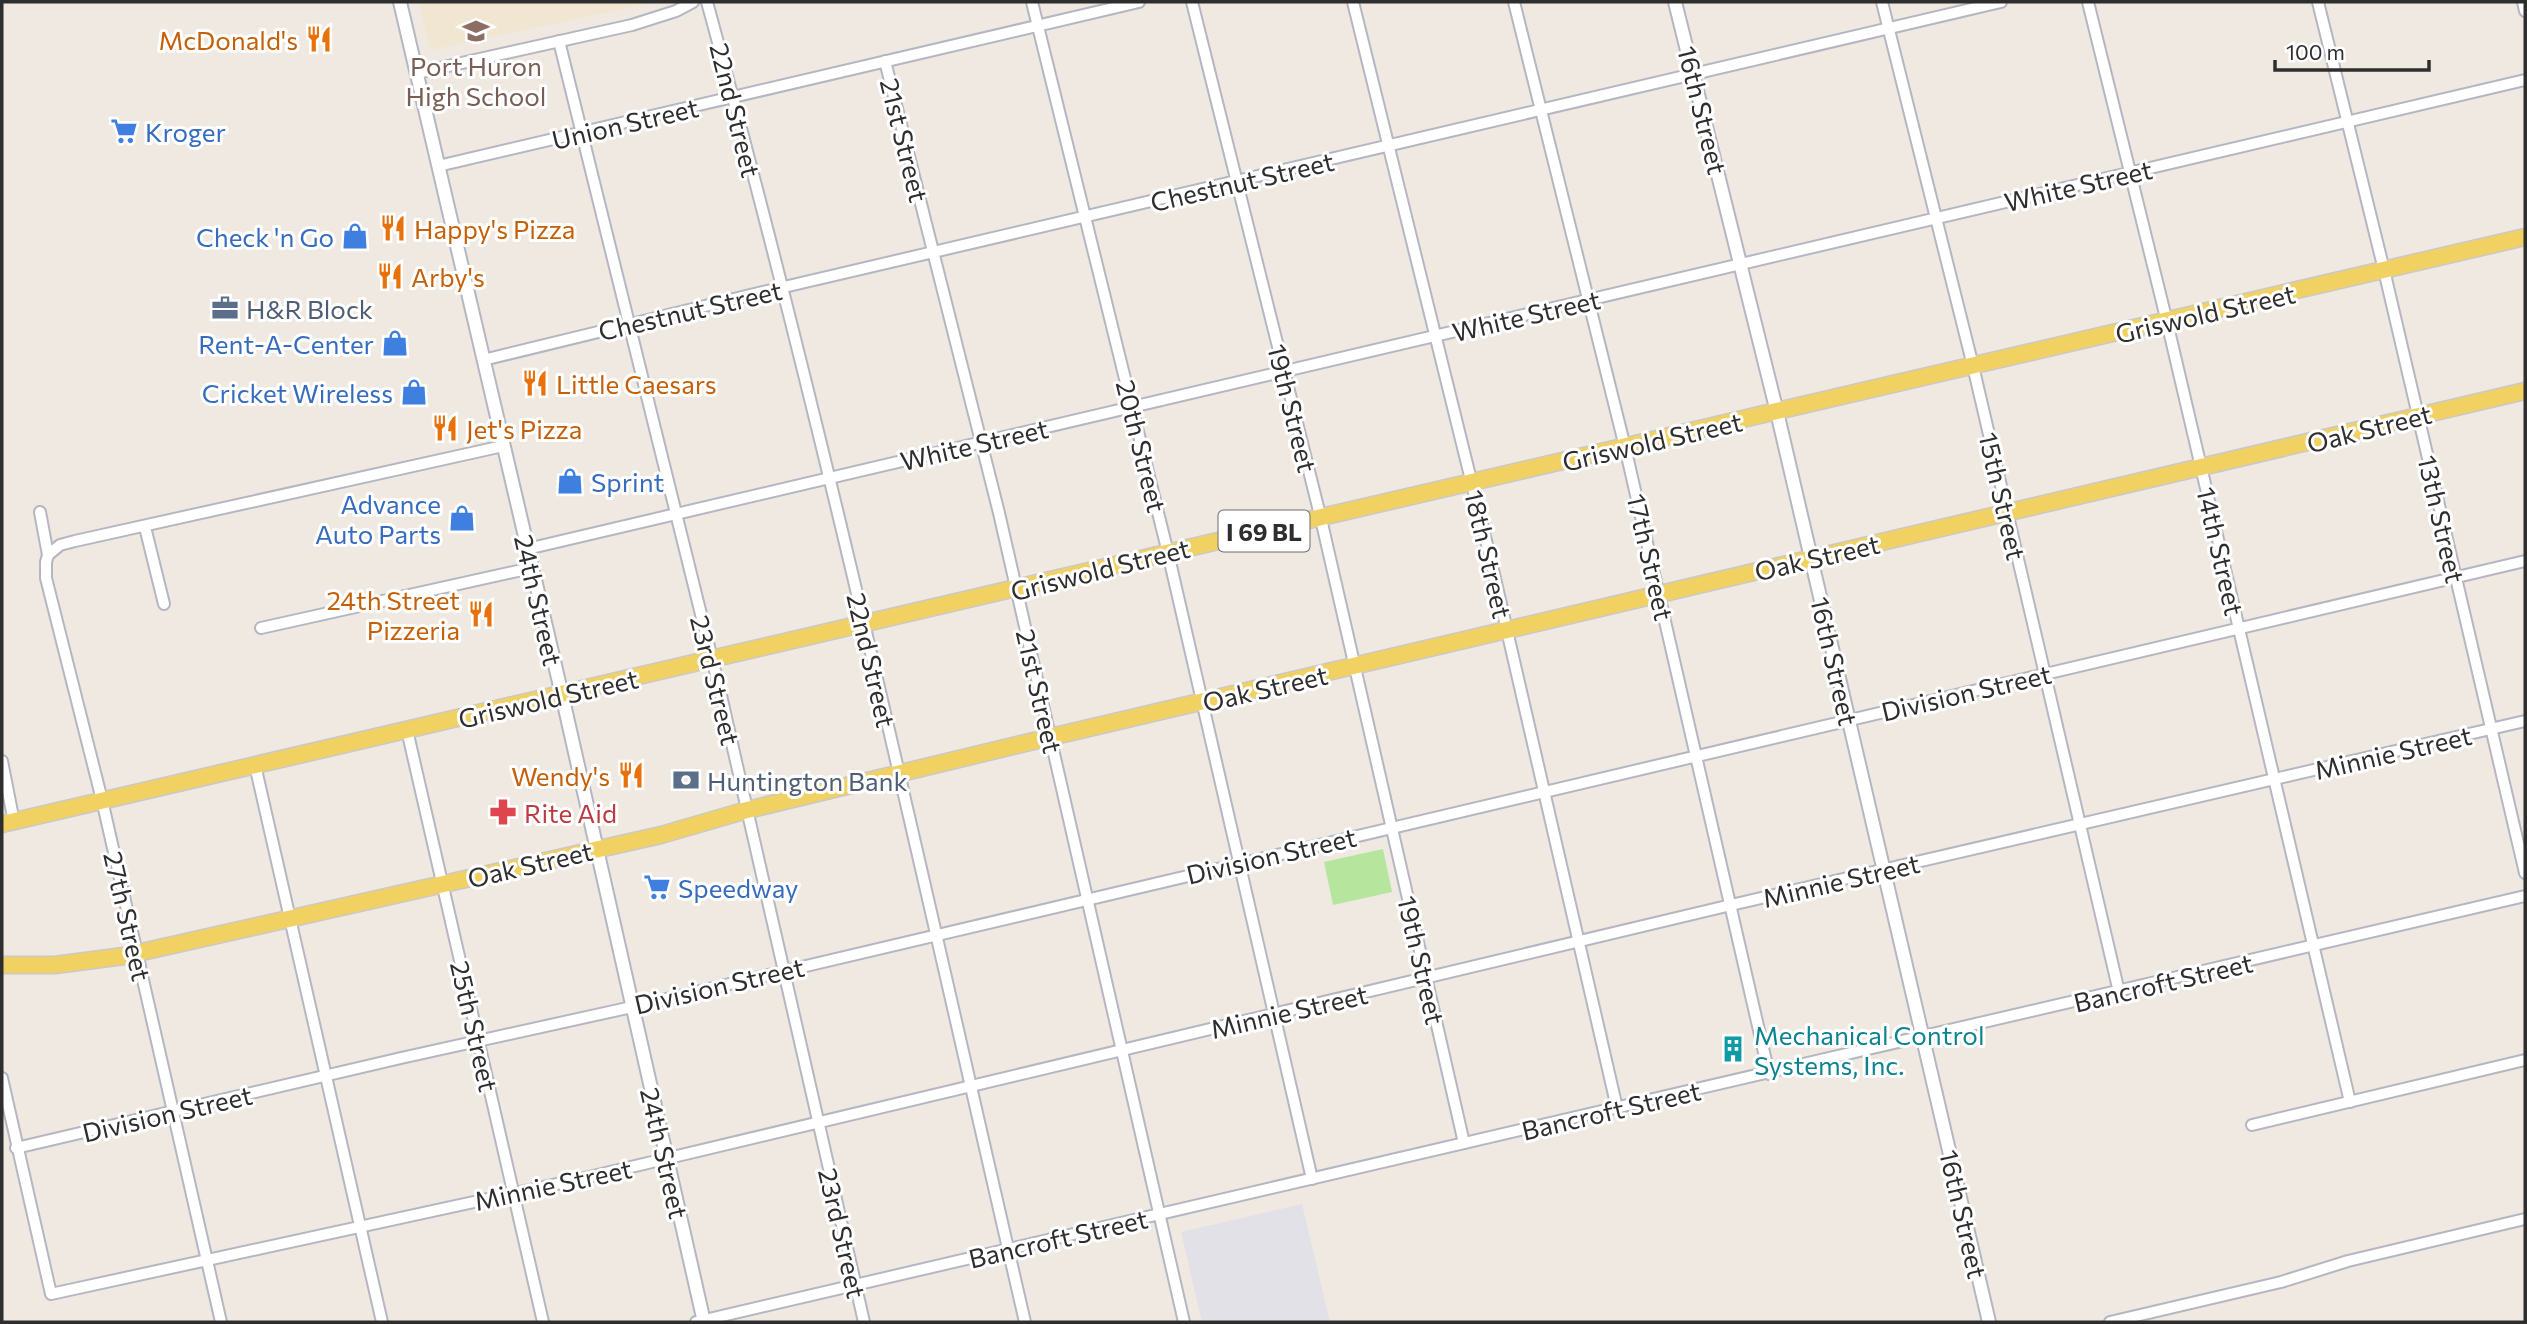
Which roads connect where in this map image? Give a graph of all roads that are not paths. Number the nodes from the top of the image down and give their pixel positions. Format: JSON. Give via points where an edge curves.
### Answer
{"nodes":[{"id":1,"x":400,"y":2,"type":"edge"},
{"id":2,"x":693,"y":2,"type":"edge"},
{"id":3,"x":707,"y":2,"type":"edge"},
{"id":4,"x":1032,"y":2,"type":"edge"},
{"id":5,"x":1139,"y":2,"type":"edge"},
{"id":6,"x":1192,"y":2,"type":"edge"},
{"id":7,"x":1353,"y":2,"type":"edge"},
{"id":8,"x":1514,"y":2,"type":"edge"},
{"id":9,"x":1675,"y":2,"type":"edge"},
{"id":10,"x":1882,"y":2,"type":"edge"},
{"id":11,"x":2001,"y":2,"type":"edge"},
{"id":12,"x":2088,"y":2,"type":"edge"},
{"id":13,"x":2318,"y":2,"type":"edge"},
{"id":14,"x":2523,"y":2,"type":"edge"},
{"id":15,"x":2525,"y":11,"type":"edge"},
{"id":16,"x":1037,"y":26,"type":"junction"},
{"id":17,"x":1888,"y":28,"type":"junction"},
{"id":18,"x":559,"y":41,"type":"junction"},
{"id":19,"x":885,"y":61,"type":"junction"},
{"id":20,"x":417,"y":73,"type":"junction"},
{"id":21,"x":1694,"y":75,"type":"junction"},
{"id":22,"x":2525,"y":80,"type":"edge"},
{"id":23,"x":733,"y":97,"type":"junction"},
{"id":24,"x":1541,"y":111,"type":"junction"},
{"id":25,"x":2347,"y":122,"type":"junction"},
{"id":26,"x":582,"y":132,"type":"junction"},
{"id":27,"x":1389,"y":146,"type":"junction"},
{"id":28,"x":438,"y":166,"type":"junction"},
{"id":29,"x":2130,"y":172,"type":"junction"},
{"id":30,"x":1237,"y":182,"type":"junction"},
{"id":31,"x":1086,"y":217,"type":"junction"},
{"id":32,"x":1936,"y":218,"type":"junction"},
{"id":33,"x":2525,"y":237,"type":"edge"},
{"id":34,"x":933,"y":253,"type":"junction"},
{"id":35,"x":1742,"y":265,"type":"junction"},
{"id":36,"x":2384,"y":270,"type":"junction"},
{"id":37,"x":781,"y":288,"type":"junction"},
{"id":38,"x":1588,"y":301,"type":"junction"},
{"id":39,"x":2167,"y":322,"type":"junction"},
{"id":40,"x":629,"y":325,"type":"junction"},
{"id":41,"x":1436,"y":336,"type":"junction"},
{"id":42,"x":483,"y":360,"type":"junction"},
{"id":43,"x":1973,"y":366,"type":"junction"},
{"id":44,"x":1284,"y":373,"type":"junction"},
{"id":45,"x":2525,"y":391,"type":"edge"},
{"id":46,"x":1132,"y":406,"type":"junction"},
{"id":47,"x":1777,"y":412,"type":"junction"},
{"id":48,"x":2418,"y":416,"type":"junction"},
{"id":49,"x":981,"y":443,"type":"junction"},
{"id":50,"x":503,"y":446,"type":"junction"},
{"id":51,"x":1625,"y":447,"type":"junction"},
{"id":52,"x":2202,"y":468,"type":"junction"},
{"id":53,"x":828,"y":478,"type":"junction"},
{"id":54,"x":1473,"y":484,"type":"junction"},
{"id":55,"x":40,"y":512,"type":"dead end"},
{"id":56,"x":2007,"y":513,"type":"junction"},
{"id":57,"x":676,"y":514,"type":"junction"},
{"id":58,"x":1321,"y":519,"type":"junction"},
{"id":59,"x":145,"y":527,"type":"junction"},
{"id":60,"x":527,"y":549,"type":"junction"},
{"id":61,"x":1168,"y":553,"type":"junction"},
{"id":62,"x":48,"y":555,"type":"junction"},
{"id":63,"x":1811,"y":559,"type":"junction"},
{"id":64,"x":2525,"y":561,"type":"edge"},
{"id":65,"x":531,"y":568,"type":"junction"},
{"id":66,"x":2456,"y":578,"type":"junction"},
{"id":67,"x":1017,"y":590,"type":"junction"},
{"id":68,"x":1659,"y":595,"type":"junction"},
{"id":69,"x":164,"y":604,"type":"dead end"},
{"id":70,"x":864,"y":624,"type":"junction"},
{"id":71,"x":261,"y":628,"type":"dead end"},
{"id":72,"x":2238,"y":628,"type":"junction"},
{"id":73,"x":1507,"y":630,"type":"junction"},
{"id":74,"x":712,"y":659,"type":"junction"},
{"id":75,"x":1355,"y":667,"type":"junction"},
{"id":76,"x":2044,"y":674,"type":"junction"},
{"id":77,"x":562,"y":695,"type":"junction"},
{"id":78,"x":1203,"y":702,"type":"junction"},
{"id":79,"x":1848,"y":719,"type":"junction"},
{"id":80,"x":2525,"y":721,"type":"edge"},
{"id":81,"x":2491,"y":729,"type":"junction"},
{"id":82,"x":407,"y":730,"type":"junction"},
{"id":83,"x":1051,"y":737,"type":"junction"},
{"id":84,"x":1696,"y":756,"type":"junction"},
{"id":85,"x":2,"y":761,"type":"edge"},
{"id":86,"x":255,"y":765,"type":"junction"},
{"id":87,"x":898,"y":774,"type":"junction"},
{"id":88,"x":2274,"y":780,"type":"junction"},
{"id":89,"x":1543,"y":792,"type":"junction"},
{"id":90,"x":102,"y":800,"type":"junction"},
{"id":91,"x":747,"y":810,"type":"junction"},
{"id":92,"x":8,"y":823,"type":"edge"},
{"id":93,"x":2080,"y":824,"type":"junction"},
{"id":94,"x":1392,"y":828,"type":"junction"},
{"id":95,"x":596,"y":849,"type":"junction"},
{"id":96,"x":1240,"y":862,"type":"junction"},
{"id":97,"x":1883,"y":870,"type":"junction"},
{"id":98,"x":2525,"y":873,"type":"edge"},
{"id":99,"x":442,"y":884,"type":"junction"},
{"id":100,"x":2525,"y":896,"type":"edge"},
{"id":101,"x":1087,"y":899,"type":"junction"},
{"id":102,"x":1731,"y":905,"type":"junction"},
{"id":103,"x":289,"y":918,"type":"junction"},
{"id":104,"x":936,"y":934,"type":"junction"},
{"id":105,"x":1579,"y":943,"type":"junction"},
{"id":106,"x":2314,"y":946,"type":"junction"},
{"id":107,"x":136,"y":953,"type":"junction"},
{"id":108,"x":2,"y":965,"type":"edge"},
{"id":109,"x":783,"y":970,"type":"junction"},
{"id":110,"x":1426,"y":978,"type":"junction"},
{"id":111,"x":2119,"y":992,"type":"junction"},
{"id":112,"x":632,"y":1007,"type":"junction"},
{"id":113,"x":1274,"y":1014,"type":"junction"},
{"id":114,"x":1923,"y":1038,"type":"junction"},
{"id":115,"x":478,"y":1040,"type":"junction"},
{"id":116,"x":1123,"y":1051,"type":"junction"},
{"id":117,"x":2525,"y":1060,"type":"edge"},
{"id":118,"x":1769,"y":1074,"type":"junction"},
{"id":119,"x":326,"y":1075,"type":"junction"},
{"id":120,"x":2,"y":1078,"type":"edge"},
{"id":121,"x":971,"y":1086,"type":"junction"},
{"id":122,"x":2350,"y":1102,"type":"junction"},
{"id":123,"x":1616,"y":1108,"type":"junction"},
{"id":124,"x":173,"y":1113,"type":"junction"},
{"id":125,"x":818,"y":1122,"type":"junction"},
{"id":126,"x":2252,"y":1125,"type":"dead end"},
{"id":127,"x":1464,"y":1143,"type":"junction"},
{"id":128,"x":16,"y":1149,"type":"junction"},
{"id":129,"x":666,"y":1159,"type":"junction"},
{"id":130,"x":1312,"y":1179,"type":"junction"},
{"id":131,"x":513,"y":1192,"type":"junction"},
{"id":132,"x":1160,"y":1215,"type":"junction"},
{"id":133,"x":2525,"y":1219,"type":"edge"},
{"id":134,"x":360,"y":1226,"type":"junction"},
{"id":135,"x":1008,"y":1250,"type":"junction"},
{"id":136,"x":207,"y":1262,"type":"junction"},
{"id":137,"x":855,"y":1285,"type":"junction"},
{"id":138,"x":221,"y":1322,"type":"edge"},
{"id":139,"x":382,"y":1322,"type":"edge"},
{"id":140,"x":543,"y":1322,"type":"edge"},
{"id":141,"x":701,"y":1322,"type":"edge"},
{"id":142,"x":864,"y":1322,"type":"edge"},
{"id":143,"x":1025,"y":1322,"type":"edge"},
{"id":144,"x":1184,"y":1322,"type":"edge"},
{"id":145,"x":1989,"y":1322,"type":"edge"},
{"id":146,"x":2110,"y":1322,"type":"edge"}],
"edges":[{"from":1,"to":20,"type":"street","name":"24th Street"},
{"from":2,"to":18,"type":"street","via":[[654,19]]},
{"from":3,"to":23,"type":"street","name":"22nd Street"},
{"from":4,"to":16,"type":"street","name":"20th Street"},
{"from":5,"to":16,"type":"street","name":"Union Street"},
{"from":6,"to":30,"type":"street","name":"19th Street"},
{"from":7,"to":27,"type":"street","name":"18th Street"},
{"from":8,"to":24,"type":"street","name":"17th Street"},
{"from":9,"to":21,"type":"street","name":"16th Street"},
{"from":10,"to":17,"type":"street","name":"15th Street"},
{"from":11,"to":17,"type":"street","name":"Chestnut Street"},
{"from":12,"to":29,"type":"street","name":"14th Street"},
{"from":13,"to":25,"type":"street","name":"13th Street"},
{"from":14,"to":15,"type":"street"},
{"from":16,"to":19,"type":"street","name":"Union Street"},
{"from":16,"to":31,"type":"street","name":"20th Street"},
{"from":17,"to":21,"type":"street","name":"Chestnut Street"},
{"from":17,"to":32,"type":"street","name":"15th Street"},
{"from":18,"to":20,"type":"street"},
{"from":18,"to":26,"type":"street","name":"23rd Street"},
{"from":19,"to":23,"type":"street","name":"Union Street"},
{"from":19,"to":34,"type":"street","name":"21st Street"},
{"from":20,"to":28,"type":"street","name":"24th Street"},
{"from":21,"to":24,"type":"street","name":"Chestnut Street"},
{"from":21,"to":35,"type":"street","name":"16th Street"},
{"from":22,"to":25,"type":"street","name":"White Street"},
{"from":23,"to":26,"type":"street","name":"Union Street"},
{"from":23,"to":37,"type":"street","name":"22nd Street"},
{"from":24,"to":27,"type":"street","name":"Chestnut Street"},
{"from":24,"to":38,"type":"street","name":"17th Street"},
{"from":25,"to":29,"type":"street","name":"White Street"},
{"from":25,"to":36,"type":"street","name":"13th Street"},
{"from":26,"to":28,"type":"street","name":"Union Street"},
{"from":26,"to":40,"type":"street","name":"23rd Street"},
{"from":27,"to":30,"type":"street","name":"Chestnut Street"},
{"from":27,"to":41,"type":"street","name":"18th Street"},
{"from":28,"to":42,"type":"street","name":"24th Street"},
{"from":29,"to":32,"type":"street","name":"White Street"},
{"from":29,"to":39,"type":"street","name":"14th Street"},
{"from":30,"to":31,"type":"street","name":"Chestnut Street"},
{"from":30,"to":44,"type":"street","name":"19th Street"},
{"from":31,"to":34,"type":"street","name":"Chestnut Street"},
{"from":31,"to":46,"type":"street","name":"20th Street"},
{"from":32,"to":35,"type":"street","name":"White Street"},
{"from":32,"to":43,"type":"street","name":"15th Street"},
{"from":33,"to":36,"type":"main road","name":"Griswold Street","number":"I 69 BL"},
{"from":34,"to":37,"type":"street","name":"Chestnut Street"},
{"from":34,"to":49,"type":"street","name":"21st Street"},
{"from":35,"to":38,"type":"street","name":"White Street"},
{"from":35,"to":47,"type":"street","name":"16th Street"},
{"from":36,"to":39,"type":"main road","name":"Griswold Street","number":"I 69 BL"},
{"from":36,"to":48,"type":"street","name":"13th Street"},
{"from":37,"to":40,"type":"street","name":"Chestnut Street"},
{"from":37,"to":53,"type":"street","name":"22nd Street"},
{"from":38,"to":41,"type":"street","name":"White Street"},
{"from":38,"to":51,"type":"street","name":"17th Street"},
{"from":39,"to":43,"type":"main road","name":"Griswold Street","number":"I 69 BL"},
{"from":39,"to":52,"type":"street","name":"14th Street"},
{"from":40,"to":42,"type":"street","name":"Chestnut Street"},
{"from":40,"to":57,"type":"street","name":"23rd Street"},
{"from":41,"to":44,"type":"street","name":"White Street"},
{"from":41,"to":54,"type":"street","name":"18th Street"},
{"from":42,"to":50,"type":"street","name":"24th Street"},
{"from":43,"to":47,"type":"main road","name":"Griswold Street","number":"I 69 BL"},
{"from":43,"to":56,"type":"street","name":"15th Street"},
{"from":44,"to":46,"type":"street","name":"White Street"},
{"from":44,"to":58,"type":"street","name":"19th Street"},
{"from":45,"to":48,"type":"main road","name":"Oak Street"},
{"from":46,"to":49,"type":"street","name":"White Street"},
{"from":46,"to":61,"type":"street","name":"20th Street"},
{"from":47,"to":51,"type":"main road","name":"Griswold Street","number":"I 69 BL"},
{"from":47,"to":63,"type":"street","name":"16th Street"},
{"from":48,"to":52,"type":"main road","name":"Oak Street"},
{"from":48,"to":66,"type":"street","name":"13th Street"},
{"from":49,"to":53,"type":"street","name":"White Street"},
{"from":49,"to":67,"type":"street","name":"21st Street"},
{"from":50,"to":59,"type":"street"},
{"from":50,"to":60,"type":"street","name":"24th Street"},
{"from":51,"to":54,"type":"main road","name":"Griswold Street","number":"I 69 BL"},
{"from":51,"to":68,"type":"street","name":"17th Street"},
{"from":52,"to":56,"type":"main road","name":"Oak Street"},
{"from":52,"to":72,"type":"street","name":"14th Street"},
{"from":53,"to":57,"type":"street","name":"White Street"},
{"from":53,"to":70,"type":"street","name":"22nd Street"},
{"from":54,"to":58,"type":"main road","name":"Griswold Street","number":"I 69 BL"},
{"from":54,"to":73,"type":"street","name":"18th Street"},
{"from":55,"to":62,"type":"street","name":"27th Street"},
{"from":56,"to":63,"type":"main road","name":"Oak Street"},
{"from":56,"to":76,"type":"street","name":"15th Street"},
{"from":57,"to":60,"type":"street","name":"White Street"},
{"from":57,"to":74,"type":"street","name":"23rd Street"},
{"from":58,"to":61,"type":"main road","name":"Griswold Street","number":"I 69 BL"},
{"from":58,"to":75,"type":"street","name":"19th Street"},
{"from":59,"to":62,"type":"street","via":[[60,545]]},
{"from":59,"to":69,"type":"street"},
{"from":60,"to":65,"type":"street","name":"24th Street"},
{"from":61,"to":67,"type":"main road","name":"Griswold Street","number":"I 69 BL"},
{"from":61,"to":78,"type":"street","name":"20th Street"},
{"from":62,"to":90,"type":"street","name":"27th Street","via":[[46,578]]},
{"from":63,"to":68,"type":"main road","name":"Oak Street"},
{"from":63,"to":79,"type":"street","name":"16th Street"},
{"from":64,"to":66,"type":"street","name":"Division Street"},
{"from":65,"to":71,"type":"street"},
{"from":65,"to":77,"type":"street","name":"24th Street"},
{"from":66,"to":72,"type":"street","name":"Division Street"},
{"from":66,"to":81,"type":"street","name":"13th Street"},
{"from":67,"to":70,"type":"main road","name":"Griswold Street","number":"I 69 BL"},
{"from":67,"to":83,"type":"street","name":"21st Street"},
{"from":68,"to":73,"type":"main road","name":"Oak Street"},
{"from":68,"to":84,"type":"street","name":"17th Street"},
{"from":70,"to":74,"type":"main road","name":"Griswold Street","number":"I 69 BL"},
{"from":70,"to":87,"type":"street","name":"22nd Street"},
{"from":72,"to":76,"type":"street","name":"Division Street"},
{"from":72,"to":88,"type":"street","name":"14th Street"},
{"from":73,"to":75,"type":"main road","name":"Oak Street"},
{"from":73,"to":89,"type":"street","name":"18th Street"},
{"from":74,"to":77,"type":"main road","name":"Griswold Street","number":"I 69 BL"},
{"from":74,"to":91,"type":"street","name":"23rd Street"},
{"from":75,"to":78,"type":"main road","name":"Oak Street"},
{"from":75,"to":94,"type":"street","name":"19th Street"},
{"from":76,"to":79,"type":"street","name":"Division Street"},
{"from":76,"to":93,"type":"street","name":"15th Street"},
{"from":77,"to":82,"type":"main road","name":"Griswold Street","number":"I 69 BL"},
{"from":77,"to":95,"type":"street","name":"24th Street"},
{"from":78,"to":83,"type":"main road","name":"Oak Street"},
{"from":78,"to":96,"type":"street","name":"20th Street"},
{"from":79,"to":84,"type":"street","name":"Division Street"},
{"from":79,"to":97,"type":"street","name":"16th Street"},
{"from":80,"to":81,"type":"street","name":"Minnie Street"},
{"from":81,"to":88,"type":"street","name":"Minnie Street"},
{"from":81,"to":98,"type":"street","name":"13th Street"},
{"from":82,"to":86,"type":"main road","name":"Griswold Street","number":"I 69 BL"},
{"from":82,"to":99,"type":"street","name":"25th Street"},
{"from":83,"to":87,"type":"main road","name":"Oak Street"},
{"from":83,"to":101,"type":"street","name":"21st Street"},
{"from":84,"to":89,"type":"street","name":"Division Street"},
{"from":84,"to":102,"type":"street","name":"17th Street"},
{"from":85,"to":92,"type":"street"},
{"from":86,"to":90,"type":"main road","name":"Griswold Street","number":"I 69 BL"},
{"from":86,"to":103,"type":"street"},
{"from":87,"to":91,"type":"main road","name":"Oak Street"},
{"from":87,"to":104,"type":"street","name":"22nd Street"},
{"from":88,"to":93,"type":"street","name":"Minnie Street"},
{"from":88,"to":106,"type":"street","name":"14th Street"},
{"from":89,"to":94,"type":"street","name":"Division Street"},
{"from":89,"to":105,"type":"street","name":"18th Street"},
{"from":90,"to":92,"type":"main road","name":"Griswold Street","number":"I 69 BL"},
{"from":90,"to":107,"type":"street","name":"27th Street"},
{"from":91,"to":95,"type":"main road","name":"Oak Street"},
{"from":91,"to":109,"type":"street","name":"23rd Street"},
{"from":93,"to":97,"type":"street","name":"Minnie Street"},
{"from":93,"to":111,"type":"street","name":"15th Street"},
{"from":94,"to":96,"type":"street","name":"Division Street"},
{"from":94,"to":110,"type":"street","name":"19th Street"},
{"from":95,"to":99,"type":"main road","name":"Oak Street"},
{"from":95,"to":112,"type":"street","name":"24th Street"},
{"from":96,"to":101,"type":"street","name":"Division Street"},
{"from":96,"to":113,"type":"street","name":"20th Street"},
{"from":97,"to":102,"type":"street","name":"Minnie Street"},
{"from":97,"to":114,"type":"street","name":"16th Street"},
{"from":99,"to":103,"type":"main road","name":"Oak Street"},
{"from":99,"to":115,"type":"street","name":"25th Street"},
{"from":100,"to":106,"type":"street","name":"Bancroft Street"},
{"from":101,"to":104,"type":"street","name":"Division Street"},
{"from":101,"to":116,"type":"street","name":"21st Street"},
{"from":102,"to":105,"type":"street","name":"Minnie Street"},
{"from":102,"to":118,"type":"street","name":"17th Street"},
{"from":103,"to":107,"type":"main road","name":"Oak Street"},
{"from":103,"to":119,"type":"street"},
{"from":104,"to":109,"type":"street","name":"Division Street"},
{"from":104,"to":121,"type":"street","name":"22nd Street"},
{"from":105,"to":110,"type":"street","name":"Minnie Street"},
{"from":105,"to":123,"type":"street","name":"18th Street"},
{"from":106,"to":111,"type":"street","name":"Bancroft Street"},
{"from":106,"to":122,"type":"street","name":"14th Street"},
{"from":107,"to":108,"type":"main road","name":"Oak Street","via":[[55,965]]},
{"from":107,"to":124,"type":"street","name":"27th Street"},
{"from":109,"to":112,"type":"street","name":"Division Street"},
{"from":109,"to":125,"type":"street","name":"23rd Street"},
{"from":110,"to":113,"type":"street","name":"Minnie Street"},
{"from":110,"to":127,"type":"street","name":"19th Street"},
{"from":111,"to":114,"type":"street","name":"Bancroft Street"},
{"from":112,"to":115,"type":"street","name":"Division Street"},
{"from":112,"to":129,"type":"street","name":"24th Street"},
{"from":113,"to":116,"type":"street","name":"Minnie Street"},
{"from":113,"to":130,"type":"street","name":"20th Street"},
{"from":114,"to":118,"type":"street","name":"Bancroft Street"},
{"from":114,"to":145,"type":"street","name":"16th Street"},
{"from":115,"to":119,"type":"street","name":"Division Street"},
{"from":115,"to":131,"type":"street","name":"25th Street"},
{"from":116,"to":121,"type":"street","name":"Minnie Street"},
{"from":116,"to":132,"type":"street","name":"21st Street"},
{"from":117,"to":122,"type":"street"},
{"from":118,"to":123,"type":"street","name":"Bancroft Street"},
{"from":119,"to":124,"type":"street","name":"Division Street"},
{"from":119,"to":134,"type":"street"},
{"from":120,"to":128,"type":"street"},
{"from":121,"to":125,"type":"street","name":"Minnie Street"},
{"from":121,"to":135,"type":"street","name":"22nd Street"},
{"from":122,"to":126,"type":"street"},
{"from":123,"to":127,"type":"street","name":"Bancroft Street"},
{"from":124,"to":128,"type":"street","name":"Division Street"},
{"from":124,"to":136,"type":"street","name":"27th Street"},
{"from":125,"to":129,"type":"street","name":"Minnie Street"},
{"from":125,"to":137,"type":"street","name":"23rd Street"},
{"from":127,"to":130,"type":"street","name":"Bancroft Street"},
{"from":128,"to":136,"type":"street","name":"Minnie Street","via":[[51,1294]]},
{"from":129,"to":131,"type":"street","name":"Minnie Street"},
{"from":129,"to":141,"type":"street","name":"24th Street"},
{"from":130,"to":132,"type":"street","name":"Bancroft Street"},
{"from":131,"to":134,"type":"street","name":"Minnie Street"},
{"from":131,"to":140,"type":"street","name":"25th Street"},
{"from":132,"to":135,"type":"street","name":"Bancroft Street"},
{"from":132,"to":144,"type":"street","name":"21st Street"},
{"from":133,"to":146,"type":"street"},
{"from":134,"to":136,"type":"street","name":"Minnie Street"},
{"from":134,"to":139,"type":"street"},
{"from":135,"to":137,"type":"street","name":"Bancroft Street"},
{"from":135,"to":143,"type":"street","name":"22nd Street"},
{"from":136,"to":138,"type":"street","name":"27th Street"},
{"from":137,"to":141,"type":"street","name":"Bancroft Street"},
{"from":137,"to":142,"type":"street","name":"23rd Street"}]}
